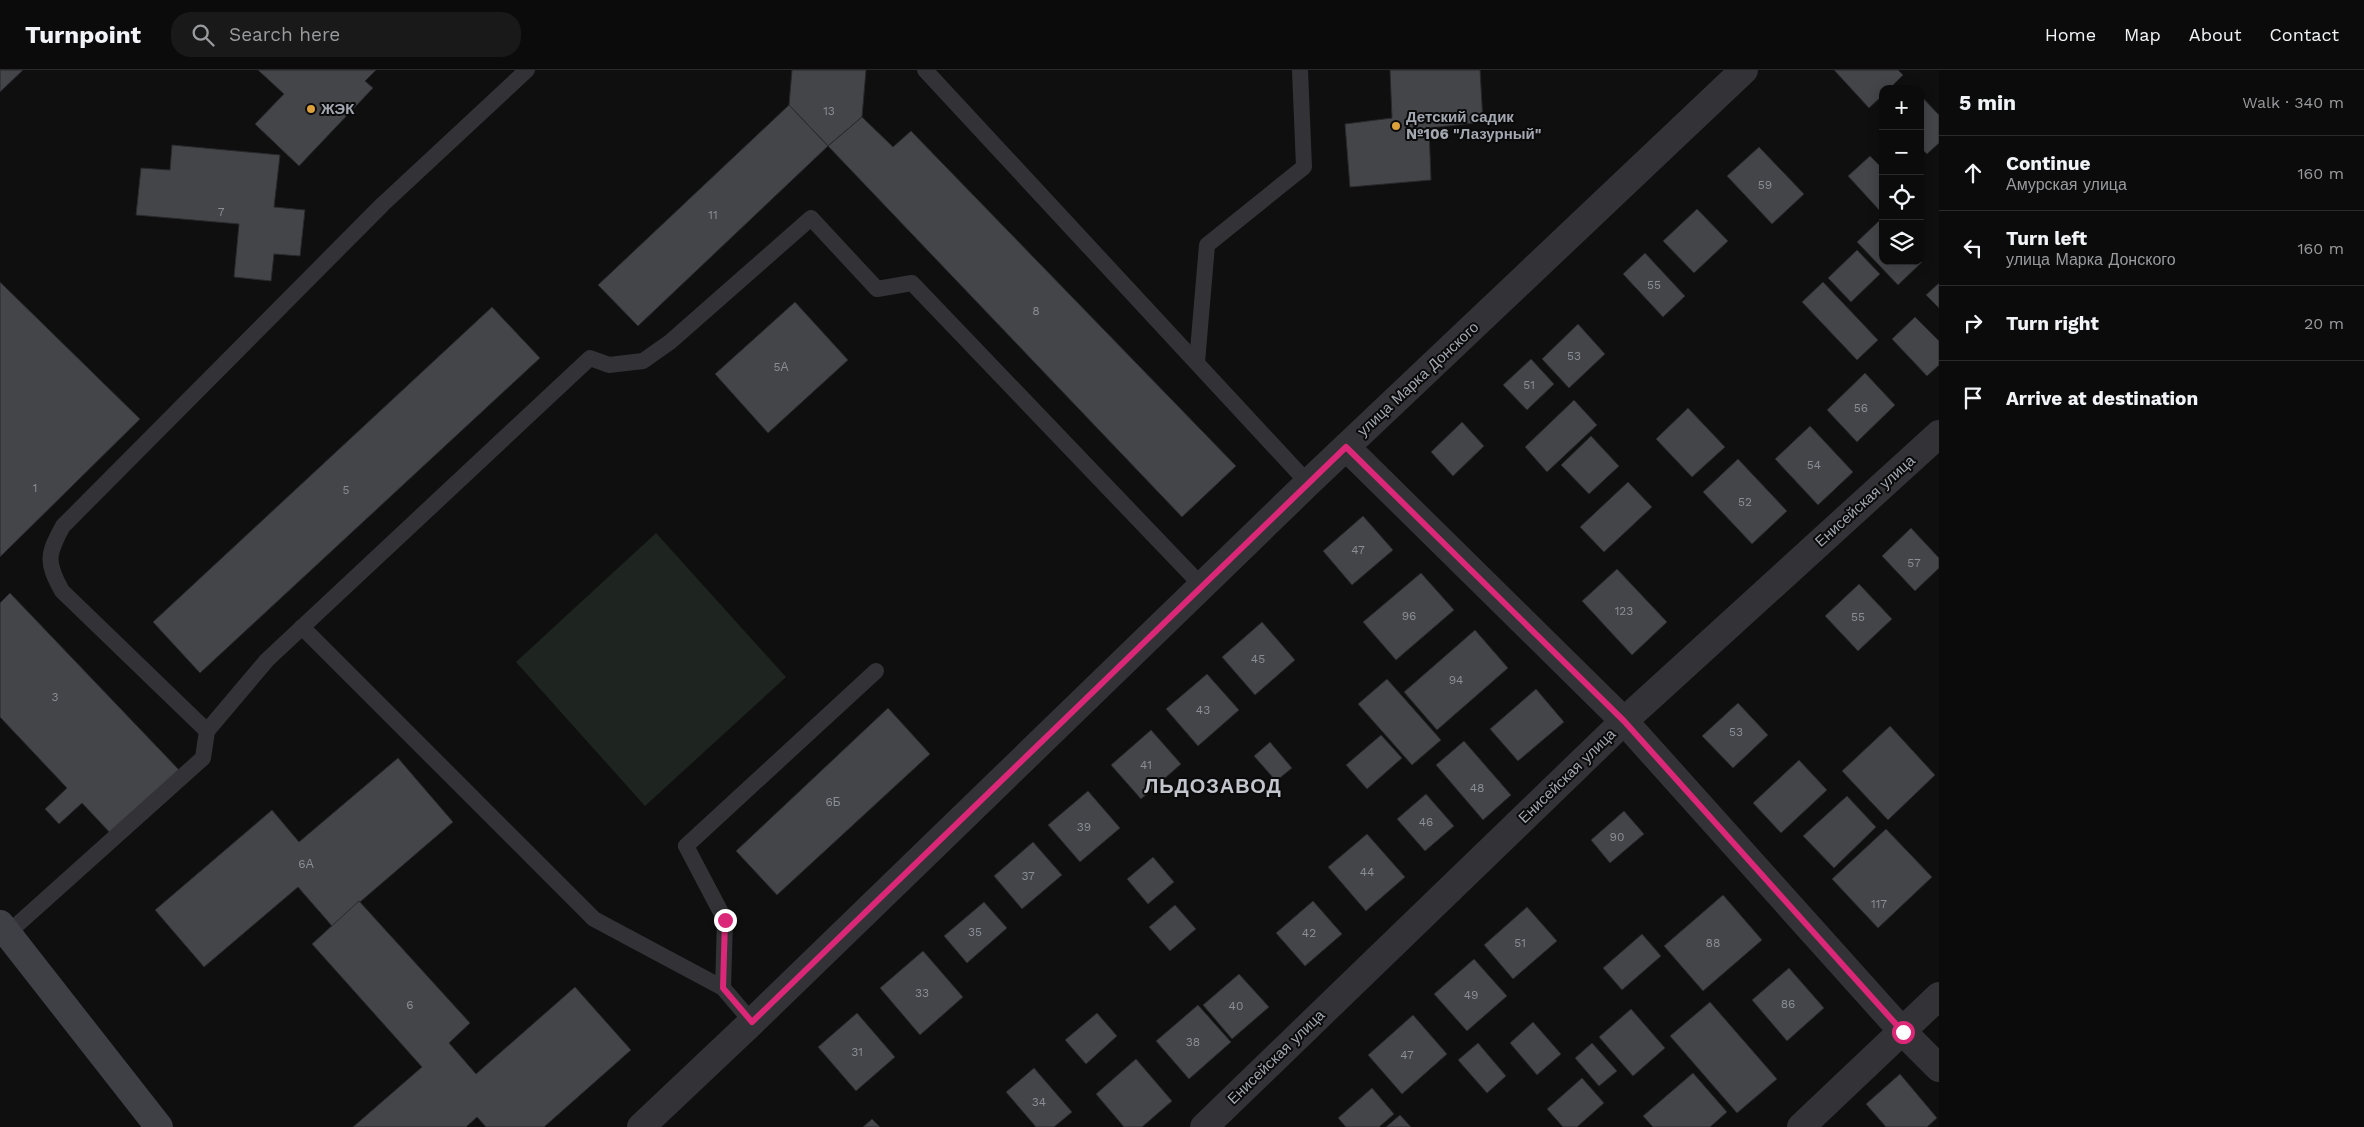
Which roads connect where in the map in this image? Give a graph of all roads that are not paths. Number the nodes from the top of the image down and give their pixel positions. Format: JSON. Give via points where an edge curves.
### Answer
{"nodes":[{"id":1,"x":527,"y":70,"type":"edge"},
{"id":2,"x":925,"y":70,"type":"edge"},
{"id":3,"x":1300,"y":70,"type":"edge"},
{"id":4,"x":1744,"y":70,"type":"edge"},
{"id":5,"x":1197,"y":362,"type":"junction"},
{"id":6,"x":1939,"y":434,"type":"edge"},
{"id":7,"x":1346,"y":447,"type":"junction"},
{"id":8,"x":1308,"y":483,"type":"junction"},
{"id":9,"x":1202,"y":586,"type":"junction"},
{"id":10,"x":302,"y":627,"type":"junction"},
{"id":11,"x":876,"y":671,"type":"dead end"},
{"id":12,"x":1624,"y":721,"type":"junction"},
{"id":13,"x":207,"y":731,"type":"junction"},
{"id":14,"x":4,"y":929,"type":"edge"},
{"id":15,"x":723,"y":988,"type":"junction"},
{"id":16,"x":1939,"y":996,"type":"edge"},
{"id":17,"x":752,"y":1022,"type":"junction"},
{"id":18,"x":1903,"y":1032,"type":"junction"},
{"id":19,"x":1939,"y":1068,"type":"edge"},
{"id":20,"x":159,"y":1127,"type":"edge"},
{"id":21,"x":641,"y":1127,"type":"edge"},
{"id":22,"x":1204,"y":1127,"type":"edge"},
{"id":23,"x":1801,"y":1127,"type":"edge"}],
"edges":[{"from":1,"to":13,"type":"lane","via":[[383,204],[63,526],[51,547],[50,569],[62,591]]},
{"from":2,"to":5,"type":"lane"},
{"from":3,"to":5,"type":"lane","via":[[1304,167],[1207,245]]},
{"from":4,"to":7,"type":"street","name":"улица Марка Донского"},
{"from":5,"to":8,"type":"lane"},
{"from":6,"to":12,"type":"street","name":"Енисейская улица"},
{"from":7,"to":8,"type":"street","name":"улица Марка Донского"},
{"from":7,"to":12,"type":"street"},
{"from":8,"to":9,"type":"street","name":"улица Марка Донского"},
{"from":9,"to":10,"type":"lane","via":[[912,283],[877,289],[811,218],[670,342],[643,361],[609,365],[590,358]]},
{"from":9,"to":17,"type":"street","name":"улица Марка Донского"},
{"from":10,"to":13,"type":"lane","via":[[267,660]]},
{"from":10,"to":15,"type":"lane","via":[[594,919]]},
{"from":11,"to":15,"type":"lane","via":[[686,846],[725,920]]},
{"from":12,"to":18,"type":"street"},
{"from":12,"to":22,"type":"street","name":"Енисейская улица"},
{"from":13,"to":14,"type":"lane","via":[[203,758]]},
{"from":14,"to":20,"type":"main road"},
{"from":15,"to":17,"type":"lane"},
{"from":16,"to":18,"type":"street"},
{"from":17,"to":21,"type":"street","name":"улица Марка Донского"},
{"from":18,"to":19,"type":"street"},
{"from":18,"to":23,"type":"street"}]}
